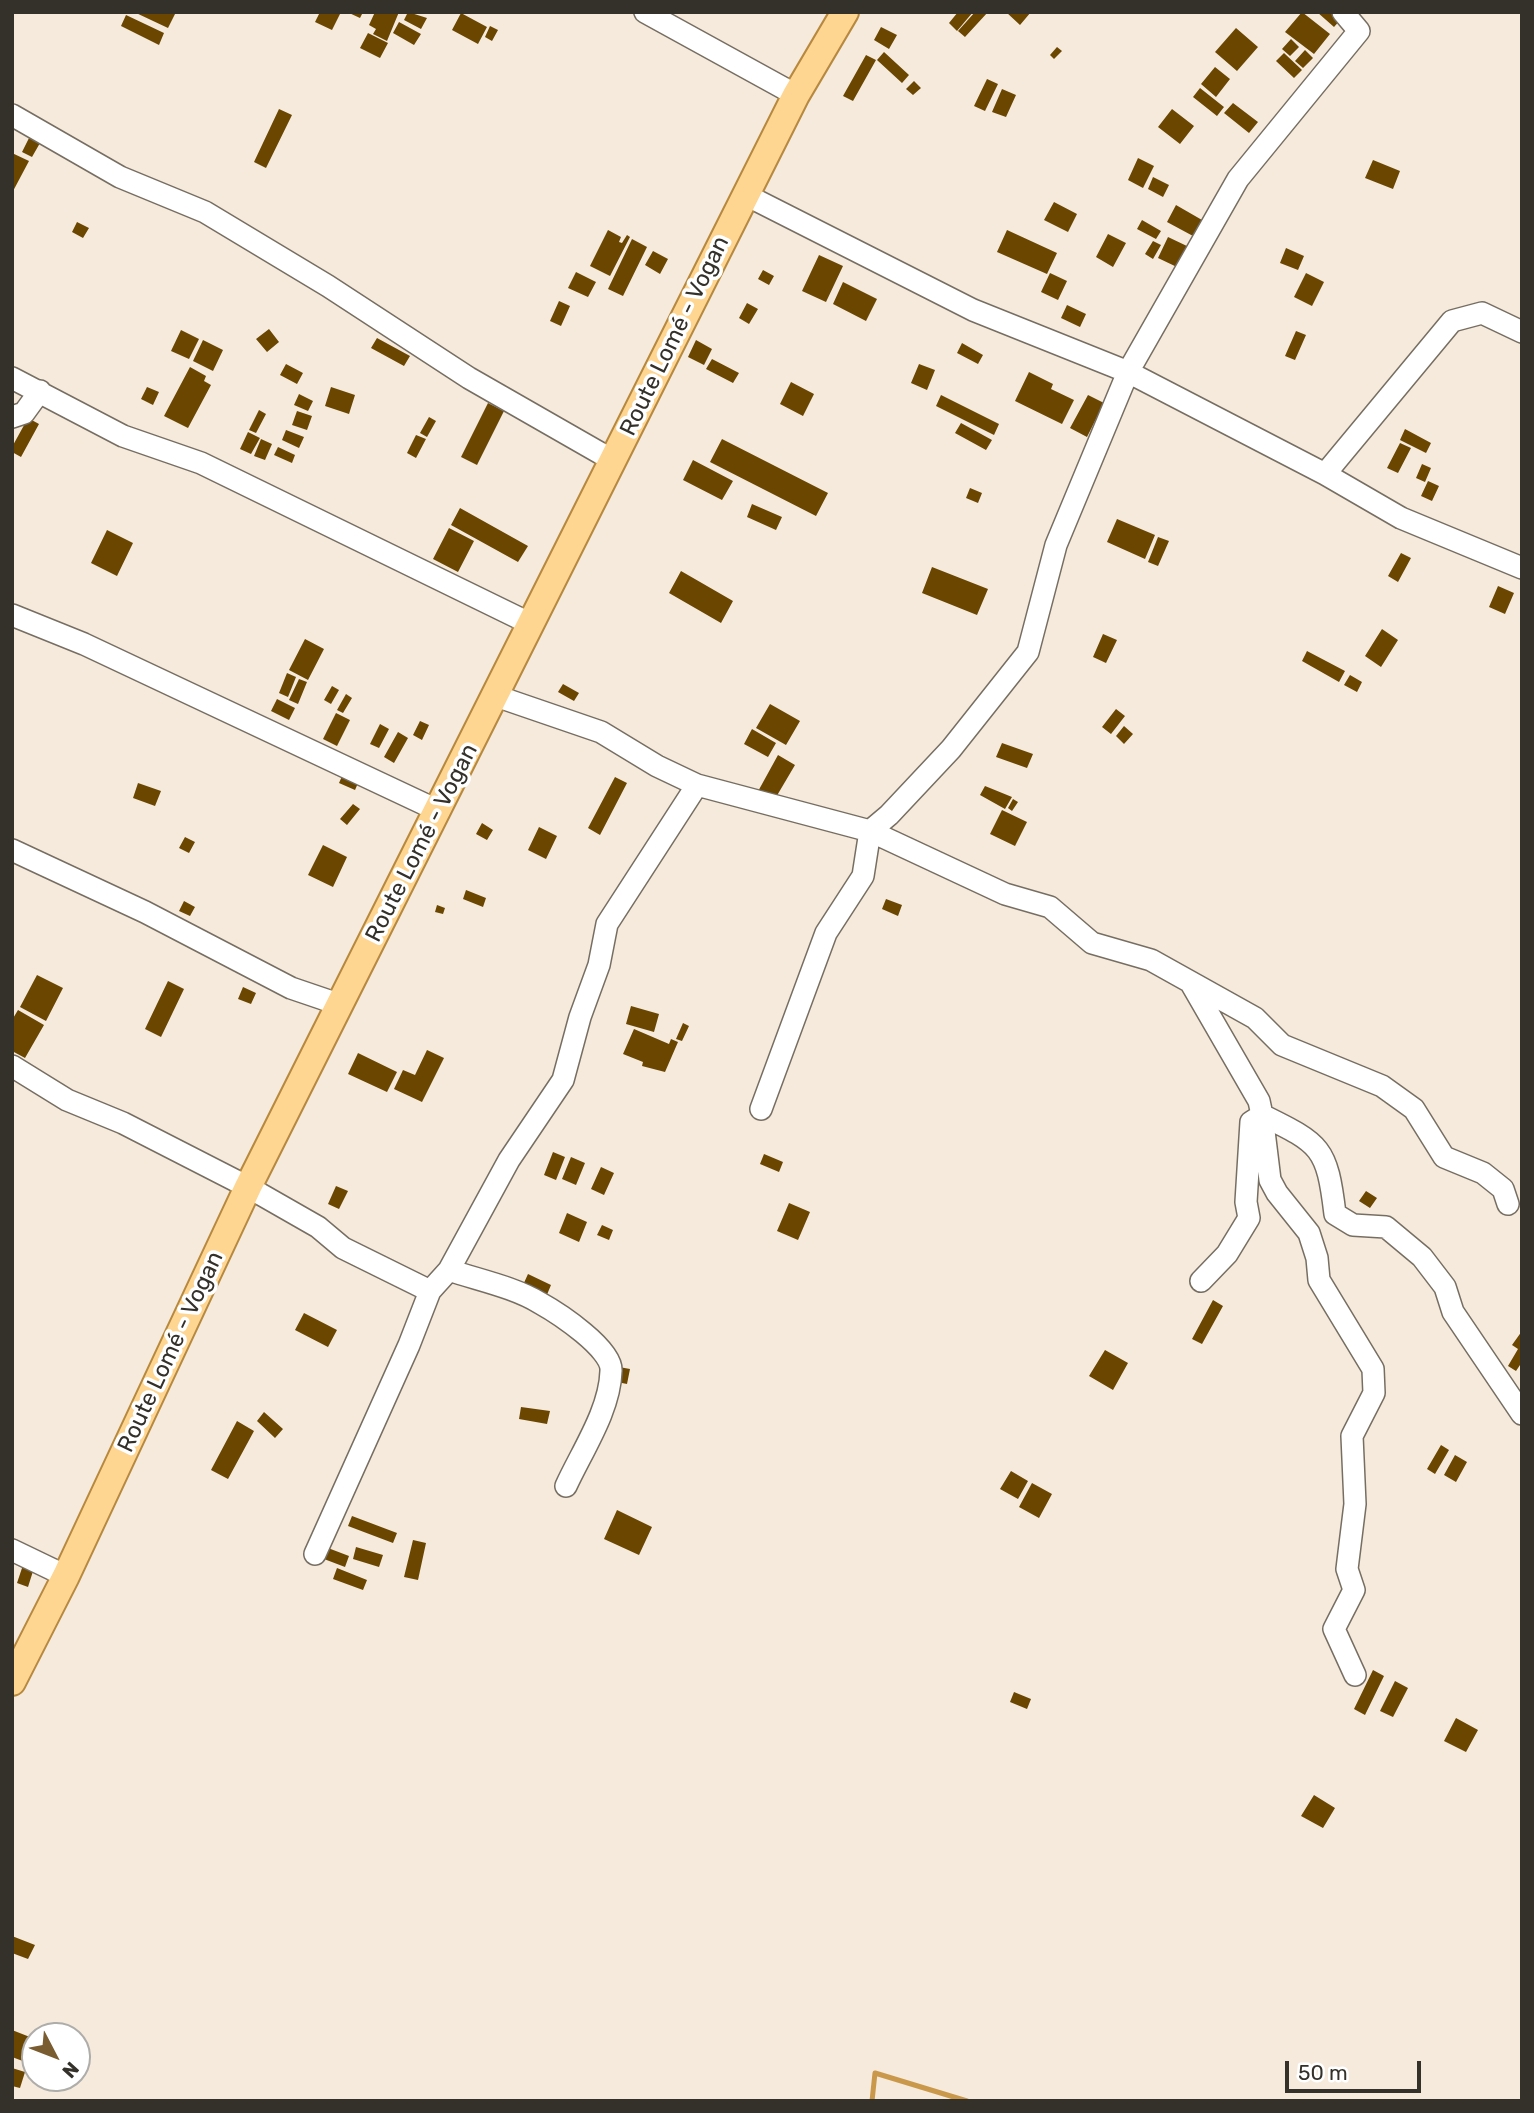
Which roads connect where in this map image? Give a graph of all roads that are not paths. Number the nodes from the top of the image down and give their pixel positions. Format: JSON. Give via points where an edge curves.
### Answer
{"nodes":[{"id":1,"x":645,"y":12,"type":"edge"},
{"id":2,"x":845,"y":12,"type":"edge"},
{"id":3,"x":1343,"y":12,"type":"edge"},
{"id":4,"x":796,"y":94,"type":"junction"},
{"id":5,"x":12,"y":115,"type":"edge"},
{"id":6,"x":746,"y":195,"type":"junction"},
{"id":7,"x":1522,"y":332,"type":"edge"},
{"id":8,"x":1128,"y":372,"type":"junction"},
{"id":9,"x":12,"y":378,"type":"edge"},
{"id":10,"x":40,"y":391,"type":"junction"},
{"id":11,"x":12,"y":417,"type":"edge"},
{"id":12,"x":614,"y":461,"type":"junction"},
{"id":13,"x":1325,"y":474,"type":"junction"},
{"id":14,"x":1522,"y":568,"type":"edge"},
{"id":15,"x":12,"y":615,"type":"edge"},
{"id":16,"x":531,"y":624,"type":"junction"},
{"id":17,"x":496,"y":696,"type":"junction"},
{"id":18,"x":697,"y":785,"type":"junction"},
{"id":19,"x":439,"y":811,"type":"junction"},
{"id":20,"x":870,"y":831,"type":"junction"},
{"id":21,"x":12,"y":850,"type":"edge"},
{"id":22,"x":1192,"y":985,"type":"junction"},
{"id":23,"x":341,"y":1004,"type":"junction"},
{"id":24,"x":12,"y":1066,"type":"edge"},
{"id":25,"x":761,"y":1109,"type":"dead end"},
{"id":26,"x":1262,"y":1115,"type":"junction"},
{"id":27,"x":248,"y":1187,"type":"junction"},
{"id":28,"x":1508,"y":1204,"type":"dead end"},
{"id":29,"x":449,"y":1270,"type":"junction"},
{"id":30,"x":1201,"y":1281,"type":"dead end"},
{"id":31,"x":430,"y":1291,"type":"junction"},
{"id":32,"x":1522,"y":1415,"type":"edge"},
{"id":33,"x":566,"y":1486,"type":"dead end"},
{"id":34,"x":12,"y":1550,"type":"edge"},
{"id":35,"x":315,"y":1554,"type":"dead end"},
{"id":36,"x":66,"y":1576,"type":"junction"},
{"id":37,"x":1355,"y":1675,"type":"dead end"},
{"id":38,"x":12,"y":1682,"type":"edge"}],
"edges":[{"from":1,"to":4,"type":"street"},
{"from":2,"to":4,"type":"main road","name":"Route Lomé - Vogan"},
{"from":3,"to":8,"type":"street","via":[[1359,32],[1238,179]]},
{"from":4,"to":6,"type":"main road","name":"Route Lomé - Vogan"},
{"from":5,"to":12,"type":"street","via":[[120,177],[205,212],[469,378]]},
{"from":6,"to":8,"type":"street","via":[[972,310]]},
{"from":6,"to":12,"type":"main road","name":"Route Lomé - Vogan"},
{"from":7,"to":13,"type":"street","via":[[1482,313],[1452,321]]},
{"from":8,"to":13,"type":"street"},
{"from":8,"to":20,"type":"street","via":[[1056,545],[1028,652],[951,749]]},
{"from":9,"to":10,"type":"street"},
{"from":10,"to":11,"type":"street","via":[[24,413]]},
{"from":10,"to":16,"type":"street","via":[[122,436],[201,463]]},
{"from":12,"to":16,"type":"main road","name":"Route Lomé - Vogan"},
{"from":13,"to":14,"type":"street","via":[[1401,518]]},
{"from":15,"to":19,"type":"street"},
{"from":16,"to":17,"type":"main road","name":"Route Lomé - Vogan"},
{"from":17,"to":18,"type":"street","via":[[601,732]]},
{"from":17,"to":19,"type":"main road","name":"Route Lomé - Vogan"},
{"from":18,"to":20,"type":"street"},
{"from":18,"to":29,"type":"street","via":[[607,924],[563,1080],[509,1160]]},
{"from":19,"to":23,"type":"main road","name":"Route Lomé - Vogan"},
{"from":20,"to":22,"type":"street","via":[[1005,894],[1051,907],[1093,943],[1151,960]]},
{"from":20,"to":25,"type":"street","via":[[863,876],[826,933]]},
{"from":21,"to":23,"type":"street","via":[[291,988]]},
{"from":22,"to":26,"type":"street","via":[[1259,1101]]},
{"from":22,"to":28,"type":"street","via":[[1255,1018],[1282,1045],[1382,1086],[1414,1109],[1444,1157],[1483,1173],[1503,1189]]},
{"from":23,"to":27,"type":"main road","name":"Route Lomé - Vogan"},
{"from":24,"to":27,"type":"street","via":[[67,1100],[123,1123]]},
{"from":26,"to":30,"type":"street","via":[[1251,1122],[1249,1218],[1227,1254]]},
{"from":26,"to":32,"type":"street","via":[[1300,1134],[1324,1156],[1335,1214],[1353,1225],[1386,1227],[1422,1256],[1445,1287],[1453,1312]]},
{"from":26,"to":37,"type":"street","via":[[1270,1180],[1309,1233],[1318,1280],[1373,1369],[1374,1393],[1352,1436],[1355,1504],[1347,1569],[1353,1590],[1334,1629]]},
{"from":27,"to":31,"type":"street","via":[[318,1227],[343,1248]]},
{"from":27,"to":36,"type":"main road","name":"Route Lomé - Vogan"},
{"from":29,"to":31,"type":"street"},
{"from":29,"to":33,"type":"street","via":[[539,1302],[595,1342],[606,1356],[612,1369],[604,1404]]},
{"from":31,"to":35,"type":"street"},
{"from":34,"to":36,"type":"street"},
{"from":36,"to":38,"type":"main road","name":"Route Lomé - Vogan"}]}
